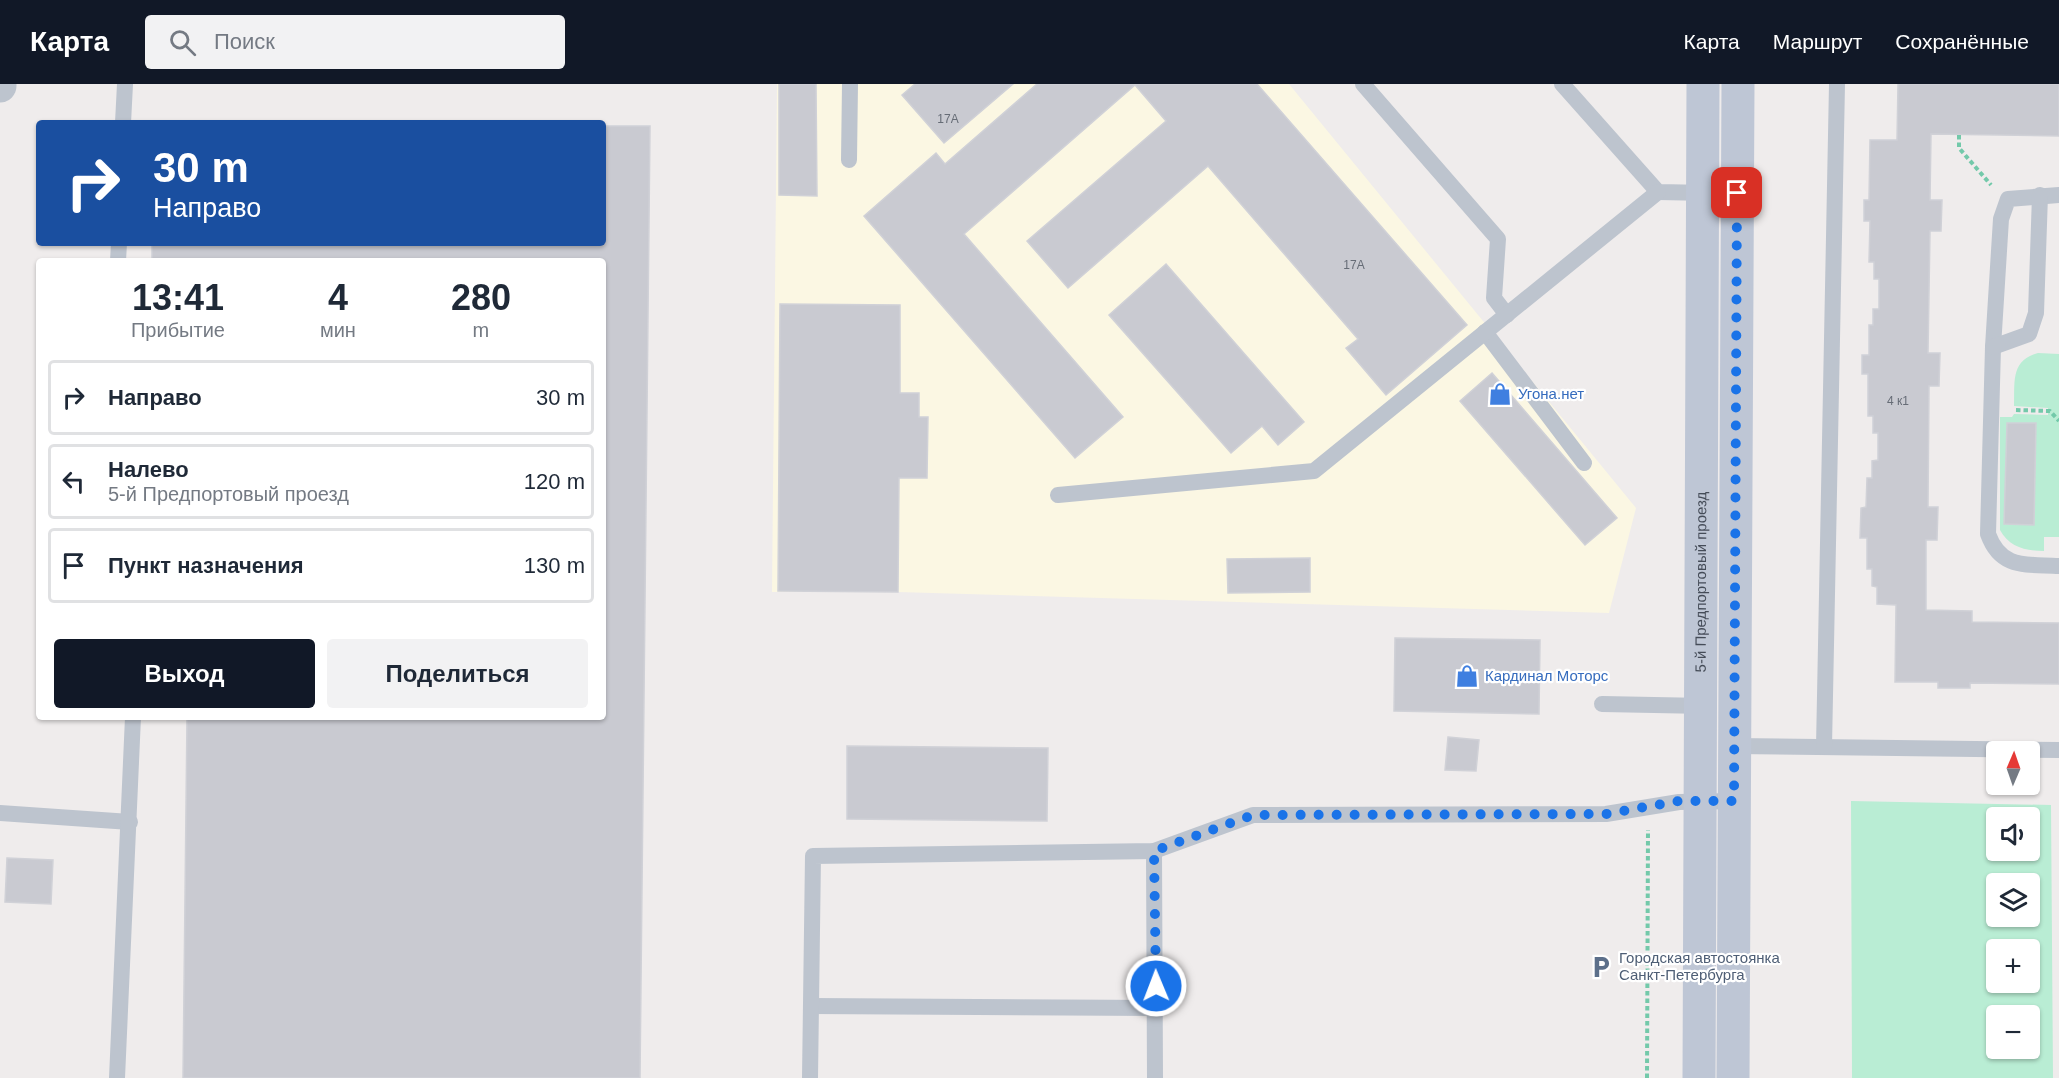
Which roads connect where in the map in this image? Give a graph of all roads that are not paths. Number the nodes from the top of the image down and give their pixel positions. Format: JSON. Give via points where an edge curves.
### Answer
{"nodes":[{"id":1,"x":125,"y":84,"type":"edge"},
{"id":2,"x":850,"y":84,"type":"edge"},
{"id":3,"x":1363,"y":84,"type":"edge"},
{"id":4,"x":1562,"y":84,"type":"edge"},
{"id":5,"x":1703,"y":84,"type":"edge"},
{"id":6,"x":1738,"y":84,"type":"edge"},
{"id":7,"x":1837,"y":84,"type":"edge"},
{"id":8,"x":123,"y":120,"type":"edge"},
{"id":9,"x":849,"y":160,"type":"dead end"},
{"id":10,"x":1658,"y":192,"type":"junction"},
{"id":11,"x":1702,"y":193,"type":"junction"},
{"id":12,"x":1737,"y":193,"type":"junction"},
{"id":13,"x":2040,"y":195,"type":"junction"},
{"id":14,"x":2059,"y":195,"type":"edge"},
{"id":15,"x":1507,"y":315,"type":"junction"},
{"id":16,"x":1485,"y":332,"type":"junction"},
{"id":17,"x":1993,"y":346,"type":"junction"},
{"id":18,"x":1584,"y":463,"type":"dead end"},
{"id":19,"x":1058,"y":495,"type":"dead end"},
{"id":20,"x":2059,"y":566,"type":"edge"},
{"id":21,"x":1602,"y":704,"type":"dead end"},
{"id":22,"x":1700,"y":706,"type":"junction"},
{"id":23,"x":1734,"y":706,"type":"junction"},
{"id":24,"x":133,"y":720,"type":"edge"},
{"id":25,"x":1734,"y":746,"type":"junction"},
{"id":26,"x":1824,"y":747,"type":"junction"},
{"id":27,"x":2059,"y":750,"type":"edge"},
{"id":28,"x":1700,"y":801,"type":"junction"},
{"id":29,"x":1734,"y":801,"type":"junction"},
{"id":30,"x":0,"y":813,"type":"edge"},
{"id":31,"x":130,"y":822,"type":"junction"},
{"id":32,"x":1154,"y":851,"type":"junction"},
{"id":33,"x":811,"y":1006,"type":"junction"},
{"id":34,"x":1156,"y":1008,"type":"junction"},
{"id":35,"x":117,"y":1078,"type":"edge"},
{"id":36,"x":810,"y":1078,"type":"edge"},
{"id":37,"x":1155,"y":1078,"type":"edge"},
{"id":38,"x":1699,"y":1078,"type":"edge"},
{"id":39,"x":1733,"y":1078,"type":"edge"}],
"edges":[{"from":1,"to":8,"type":"lane"},
{"from":2,"to":9,"type":"lane"},
{"from":3,"to":15,"type":"lane","via":[[1498,239],[1494,298]]},
{"from":4,"to":10,"type":"lane"},
{"from":5,"to":11,"type":"street","name":"5-й Предпортовый проезд"},
{"from":6,"to":12,"type":"street"},
{"from":7,"to":26,"type":"lane"},
{"from":10,"to":11,"type":"lane"},
{"from":10,"to":15,"type":"lane"},
{"from":11,"to":12,"type":"lane"},
{"from":11,"to":22,"type":"street","name":"5-й Предпортовый проезд"},
{"from":12,"to":23,"type":"street"},
{"from":13,"to":14,"type":"lane"},
{"from":13,"to":17,"type":"lane","via":[[2036,313],[2029,334]]},
{"from":13,"to":17,"type":"lane","via":[[2008,199],[2001,219]]},
{"from":15,"to":16,"type":"lane"},
{"from":16,"to":18,"type":"lane"},
{"from":16,"to":19,"type":"lane","via":[[1314,471]]},
{"from":17,"to":20,"type":"lane","via":[[1988,534],[1999,555],[2018,564]]},
{"from":21,"to":22,"type":"lane"},
{"from":22,"to":23,"type":"lane"},
{"from":22,"to":28,"type":"street","name":"5-й Предпортовый проезд"},
{"from":23,"to":25,"type":"street"},
{"from":24,"to":31,"type":"lane"},
{"from":25,"to":26,"type":"lane"},
{"from":25,"to":29,"type":"street"},
{"from":26,"to":27,"type":"lane"},
{"from":28,"to":29,"type":"lane"},
{"from":28,"to":32,"type":"lane","via":[[1606,814],[1253,815]]},
{"from":28,"to":38,"type":"street","name":"5-й Предпортовый проезд"},
{"from":29,"to":39,"type":"street"},
{"from":30,"to":31,"type":"lane"},
{"from":31,"to":35,"type":"lane"},
{"from":32,"to":33,"type":"lane","via":[[813,856]]},
{"from":32,"to":34,"type":"lane"},
{"from":33,"to":34,"type":"lane"},
{"from":33,"to":36,"type":"lane"},
{"from":34,"to":37,"type":"lane"}]}
